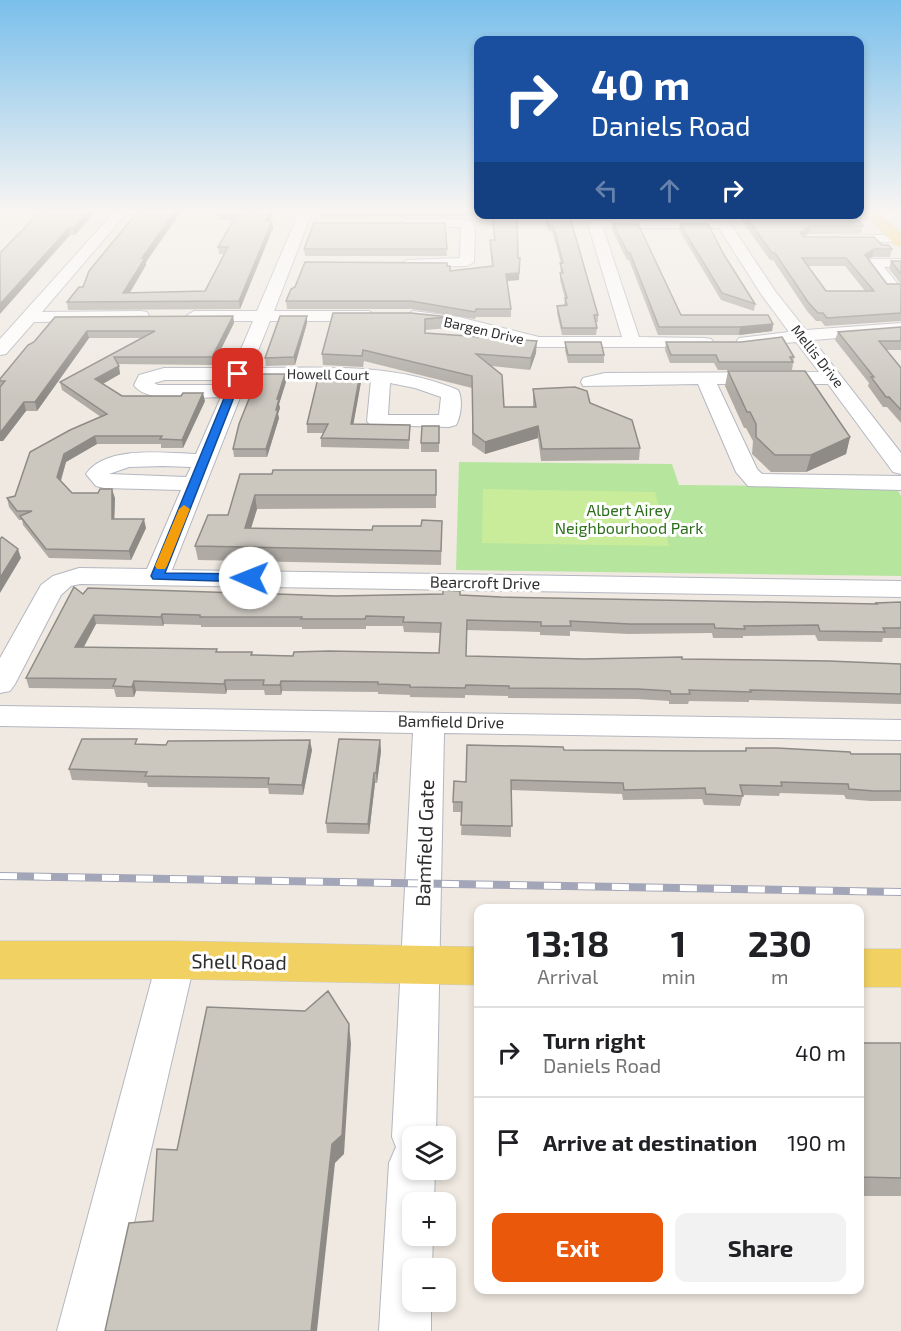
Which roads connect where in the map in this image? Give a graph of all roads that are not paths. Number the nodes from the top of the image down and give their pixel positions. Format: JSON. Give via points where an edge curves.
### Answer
{"nodes":[{"id":1,"x":68,"y":272,"type":"edge"},
{"id":2,"x":289,"y":272,"type":"edge"},
{"id":3,"x":610,"y":272,"type":"edge"},
{"id":4,"x":755,"y":272,"type":"edge"},
{"id":5,"x":880,"y":272,"type":"edge"},
{"id":6,"x":893,"y":288,"type":"edge"},
{"id":7,"x":158,"y":316,"type":"edge"},
{"id":8,"x":182,"y":316,"type":"edge"},
{"id":9,"x":263,"y":316,"type":"junction"},
{"id":10,"x":29,"y":317,"type":"junction"},
{"id":11,"x":901,"y":328,"type":"edge"},
{"id":12,"x":802,"y":336,"type":"junction"},
{"id":13,"x":632,"y":342,"type":"junction"},
{"id":14,"x":0,"y":350,"type":"edge"},
{"id":15,"x":381,"y":376,"type":"dead end"},
{"id":16,"x":705,"y":378,"type":"junction"},
{"id":17,"x":835,"y":378,"type":"junction"},
{"id":18,"x":235,"y":382,"type":"junction"},
{"id":19,"x":590,"y":382,"type":"dead end"},
{"id":20,"x":204,"y":461,"type":"junction"},
{"id":21,"x":901,"y":467,"type":"edge"},
{"id":22,"x":901,"y":483,"type":"edge"},
{"id":23,"x":194,"y":484,"type":"junction"},
{"id":24,"x":157,"y":576,"type":"junction"},
{"id":25,"x":901,"y":589,"type":"edge"},
{"id":26,"x":0,"y":684,"type":"edge"},
{"id":27,"x":0,"y":716,"type":"edge"},
{"id":28,"x":429,"y":721,"type":"junction"},
{"id":29,"x":901,"y":730,"type":"edge"},
{"id":30,"x":0,"y":960,"type":"edge"},
{"id":31,"x":176,"y":960,"type":"junction"},
{"id":32,"x":420,"y":965,"type":"junction"},
{"id":33,"x":474,"y":966,"type":"edge"},
{"id":34,"x":864,"y":968,"type":"edge"},
{"id":35,"x":901,"y":968,"type":"edge"},
{"id":36,"x":414,"y":1126,"type":"edge"},
{"id":37,"x":411,"y":1180,"type":"edge"},
{"id":38,"x":83,"y":1331,"type":"edge"},
{"id":39,"x":405,"y":1331,"type":"edge"}],
"edges":[{"from":1,"to":10,"type":"street"},
{"from":2,"to":9,"type":"street"},
{"from":3,"to":13,"type":"street"},
{"from":4,"to":12,"type":"street","name":"Mellis Drive"},
{"from":5,"to":6,"type":"street"},
{"from":7,"to":10,"type":"street"},
{"from":8,"to":9,"type":"street","name":"Bargen Drive"},
{"from":9,"to":13,"type":"street","name":"Bargen Drive","via":[[391,316],[459,322],[539,342]]},
{"from":9,"to":18,"type":"street"},
{"from":10,"to":14,"type":"street"},
{"from":11,"to":12,"type":"street","name":"Bargen Drive"},
{"from":12,"to":13,"type":"street","name":"Bargen Drive","via":[[723,343]]},
{"from":12,"to":17,"type":"street","name":"Mellis Drive"},
{"from":15,"to":18,"type":"street","name":"Howell Court"},
{"from":16,"to":17,"type":"street"},
{"from":16,"to":19,"type":"street"},
{"from":16,"to":22,"type":"street","via":[[747,472],[756,481]]},
{"from":17,"to":21,"type":"street","name":"Mellis Drive"},
{"from":18,"to":20,"type":"street"},
{"from":20,"to":23,"type":"street"},
{"from":20,"to":23,"type":"street","via":[[123,461],[102,467],[96,474],[111,482]]},
{"from":23,"to":24,"type":"street"},
{"from":24,"to":25,"type":"street","name":"Bearcroft Drive"},
{"from":24,"to":26,"type":"street","name":"Bearcroft Drive","via":[[70,578],[57,584]]},
{"from":27,"to":28,"type":"street","name":"Bamfield Drive"},
{"from":28,"to":29,"type":"street","name":"Bamfield Drive"},
{"from":28,"to":32,"type":"street","name":"Bamfield Gate"},
{"from":30,"to":31,"type":"main road","name":"Shell Road"},
{"from":31,"to":32,"type":"main road","name":"Shell Road"},
{"from":31,"to":38,"type":"street"},
{"from":32,"to":33,"type":"main road","name":"Shell Road"},
{"from":32,"to":36,"type":"street","name":"Bamfield Gate"},
{"from":34,"to":35,"type":"main road"},
{"from":37,"to":39,"type":"street"}]}
